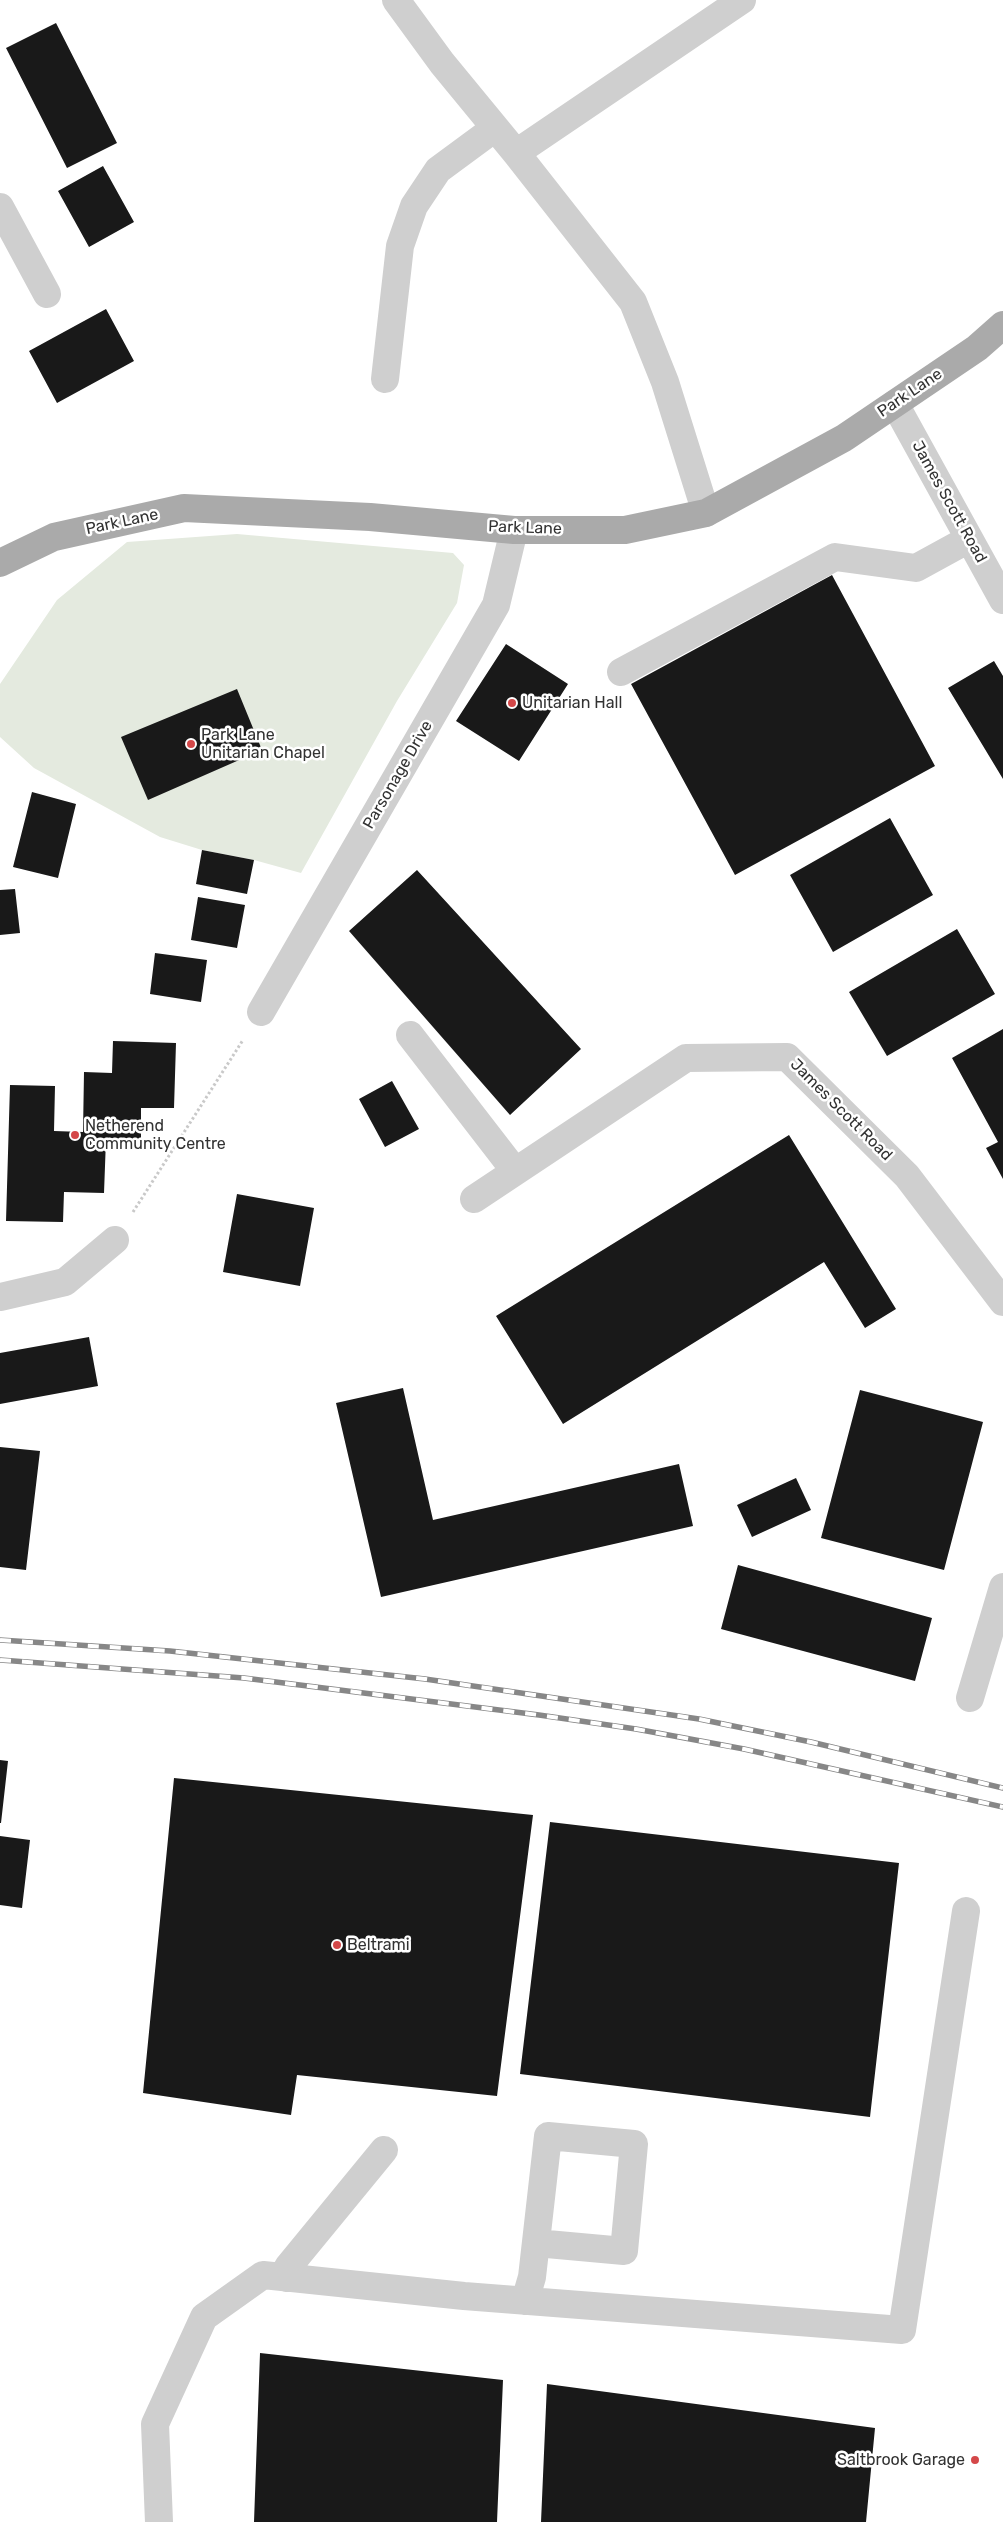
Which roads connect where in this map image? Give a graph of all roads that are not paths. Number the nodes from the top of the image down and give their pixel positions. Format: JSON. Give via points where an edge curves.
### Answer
{"nodes":[{"id":1,"x":396,"y":0,"type":"edge"},
{"id":2,"x":742,"y":0,"type":"edge"},
{"id":3,"x":496,"y":128,"type":"junction"},
{"id":4,"x":516,"y":153,"type":"junction"},
{"id":5,"x":0,"y":207,"type":"edge"},
{"id":6,"x":46,"y":294,"type":"dead end"},
{"id":7,"x":1003,"y":325,"type":"edge"},
{"id":8,"x":385,"y":379,"type":"dead end"},
{"id":9,"x":895,"y":404,"type":"junction"},
{"id":10,"x":706,"y":514,"type":"junction"},
{"id":11,"x":514,"y":530,"type":"junction"},
{"id":12,"x":969,"y":539,"type":"junction"},
{"id":13,"x":0,"y":563,"type":"edge"},
{"id":14,"x":1003,"y":600,"type":"edge"},
{"id":15,"x":621,"y":672,"type":"dead end"},
{"id":16,"x":261,"y":1012,"type":"road end"},
{"id":17,"x":410,"y":1035,"type":"dead end"},
{"id":18,"x":515,"y":1172,"type":"junction"},
{"id":19,"x":474,"y":1199,"type":"dead end"},
{"id":20,"x":115,"y":1240,"type":"road end"},
{"id":21,"x":0,"y":1297,"type":"edge"},
{"id":22,"x":1003,"y":1302,"type":"edge"},
{"id":23,"x":1003,"y":1587,"type":"edge"},
{"id":24,"x":970,"y":1698,"type":"dead end"},
{"id":25,"x":966,"y":1911,"type":"dead end"},
{"id":26,"x":384,"y":2150,"type":"dead end"},
{"id":27,"x":536,"y":2243,"type":"junction"},
{"id":28,"x":287,"y":2278,"type":"junction"},
{"id":29,"x":525,"y":2301,"type":"junction"},
{"id":30,"x":159,"y":2522,"type":"edge"}],
"edges":[{"from":1,"to":3,"type":"street","via":[[442,63]]},
{"from":2,"to":4,"type":"street"},
{"from":3,"to":4,"type":"street"},
{"from":3,"to":8,"type":"street","via":[[438,170],[414,206],[400,246]]},
{"from":4,"to":10,"type":"street","via":[[633,302],[665,382]]},
{"from":5,"to":6,"type":"street"},
{"from":7,"to":9,"type":"main road","name":"Park Lane","via":[[977,348]]},
{"from":9,"to":10,"type":"main road","name":"Park Lane","via":[[844,438]]},
{"from":9,"to":12,"type":"street","name":"James Scott Road"},
{"from":10,"to":11,"type":"main road","name":"Park Lane","via":[[625,530]]},
{"from":11,"to":13,"type":"main road","name":"Park Lane","via":[[370,517],[184,508],[54,537]]},
{"from":11,"to":16,"type":"street","name":"Parsonage Drive","via":[[496,605]]},
{"from":12,"to":14,"type":"street","name":"James Scott Road"},
{"from":12,"to":15,"type":"street","via":[[916,568],[835,557]]},
{"from":17,"to":18,"type":"street"},
{"from":18,"to":19,"type":"street","name":"James Scott Road"},
{"from":18,"to":22,"type":"street","name":"James Scott Road","via":[[686,1058],[787,1057],[907,1176]]},
{"from":20,"to":21,"type":"street","via":[[65,1282]]},
{"from":23,"to":24,"type":"street"},
{"from":25,"to":29,"type":"street","via":[[902,2330]]},
{"from":26,"to":28,"type":"street","via":[[288,2267]]},
{"from":27,"to":27,"type":"street","via":[[548,2136],[634,2144],[624,2251]]},
{"from":27,"to":29,"type":"street"},
{"from":28,"to":29,"type":"street"},
{"from":28,"to":30,"type":"street","via":[[263,2275],[204,2317],[155,2424]]}]}
